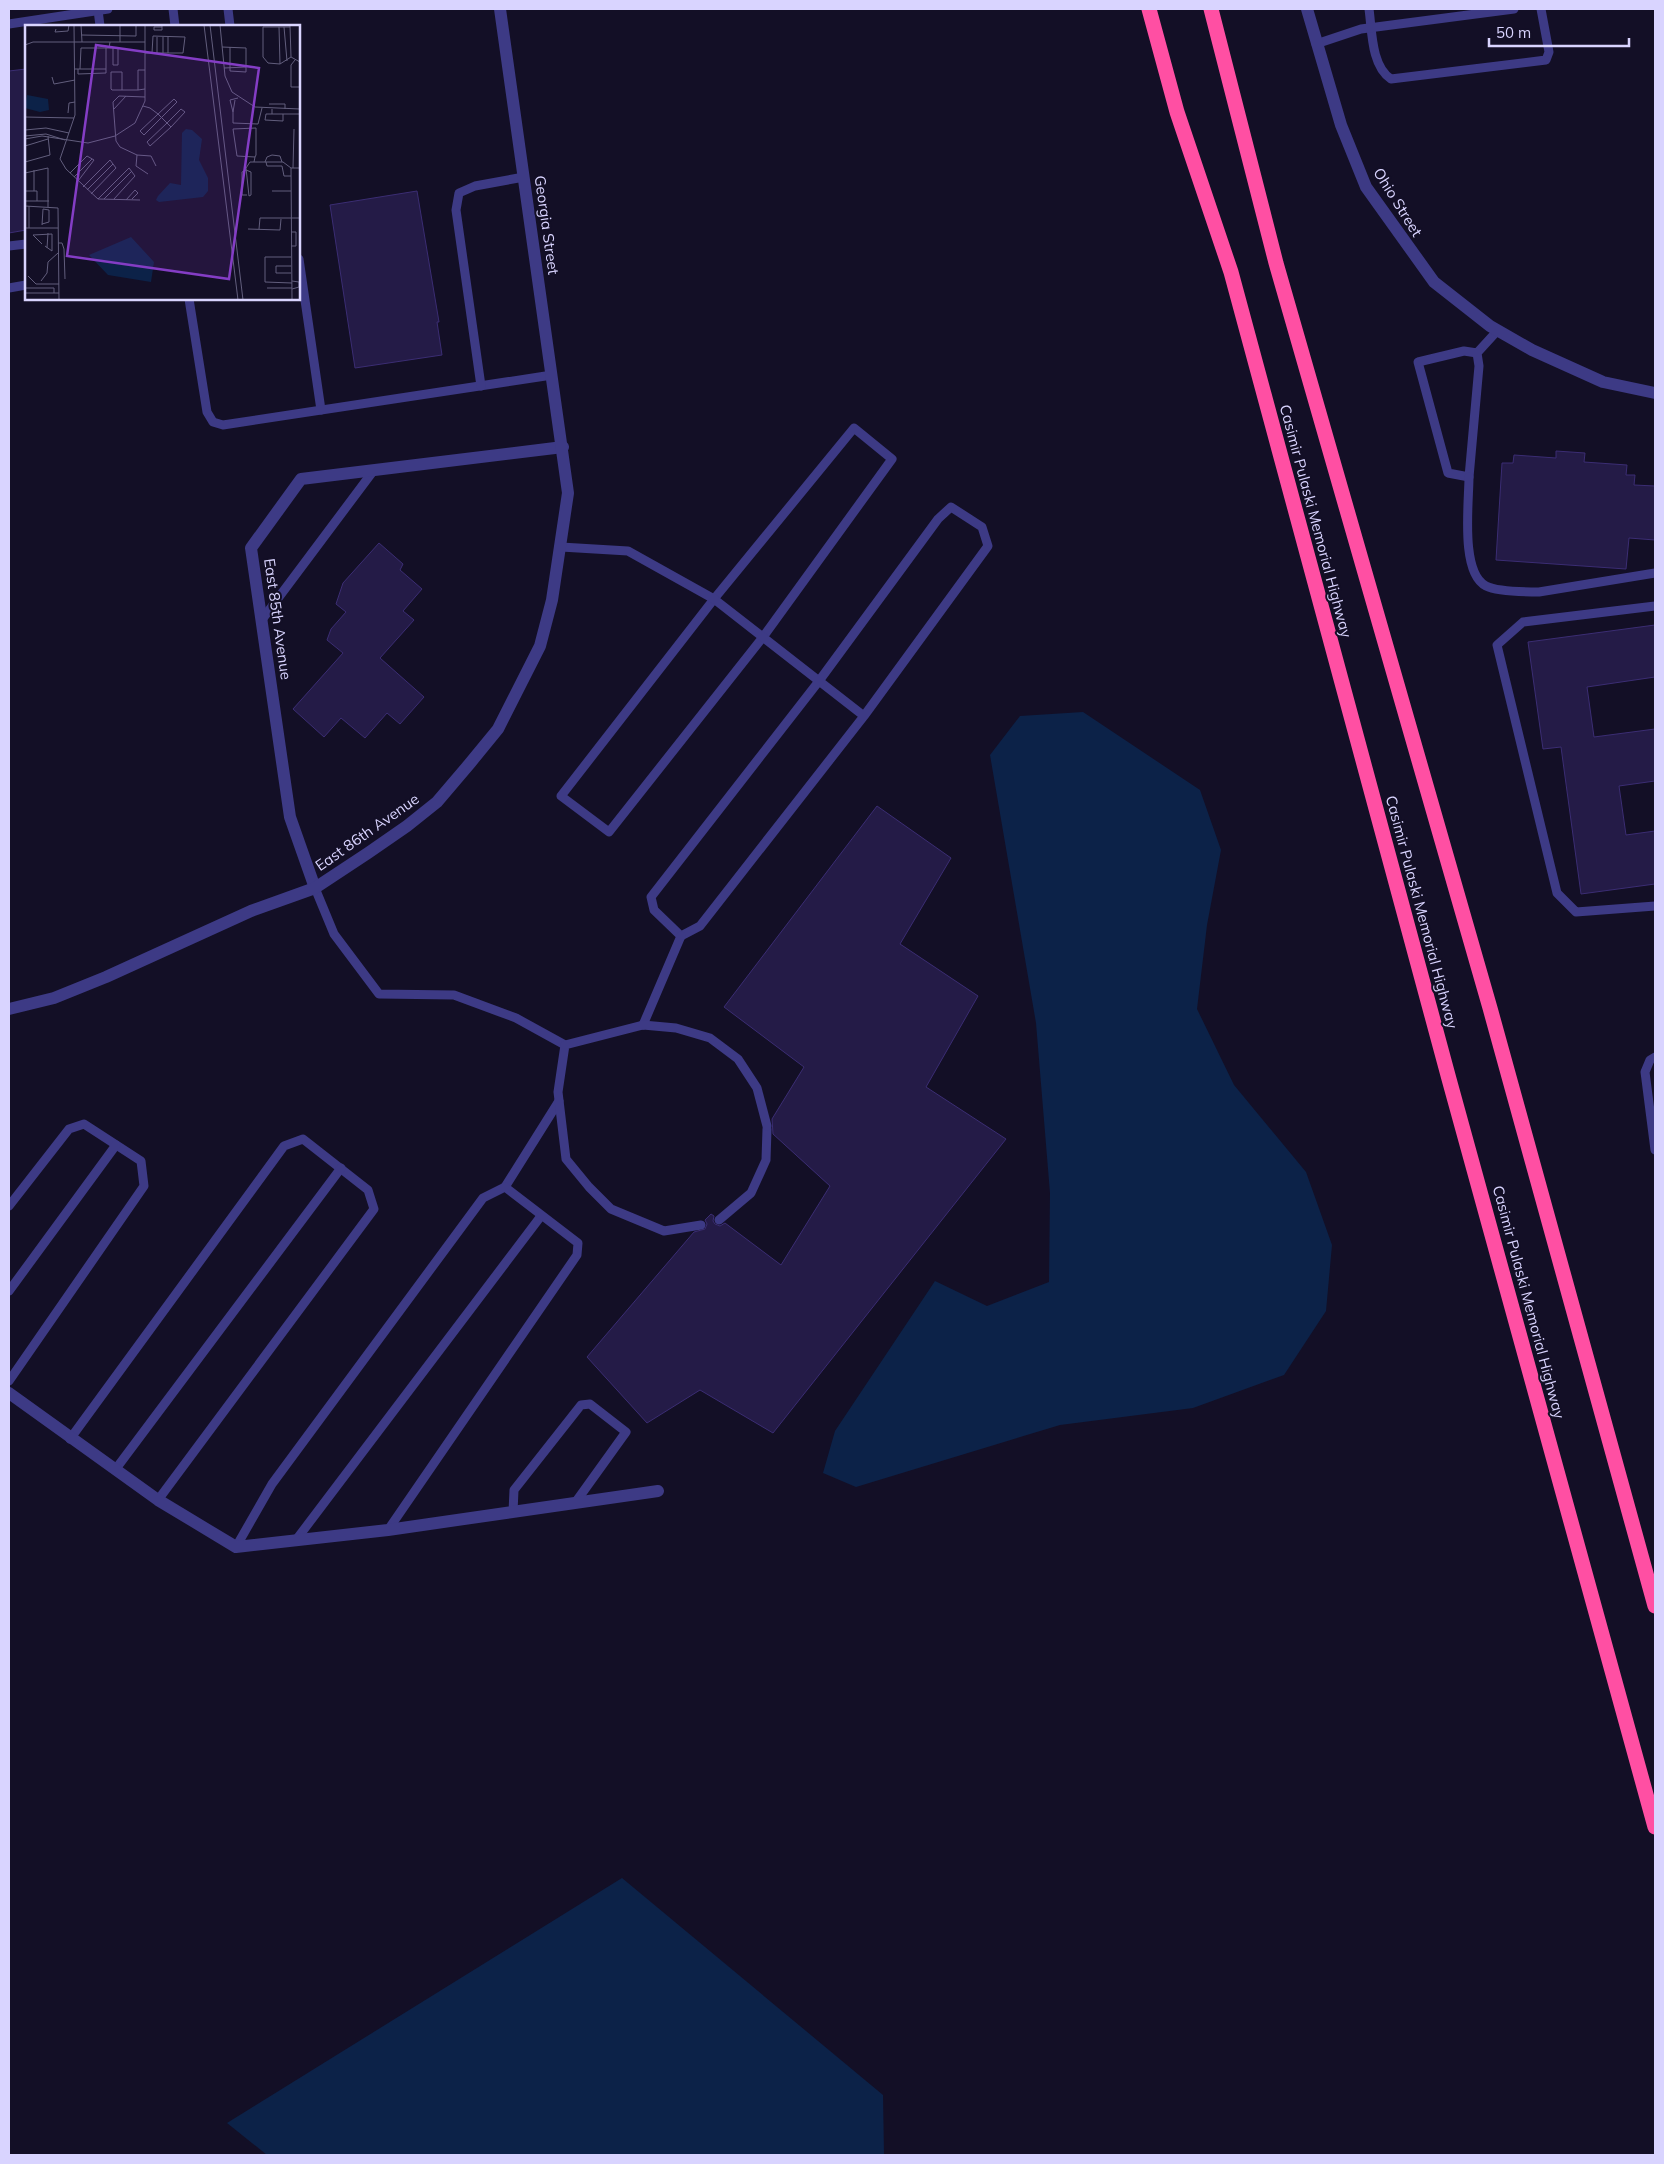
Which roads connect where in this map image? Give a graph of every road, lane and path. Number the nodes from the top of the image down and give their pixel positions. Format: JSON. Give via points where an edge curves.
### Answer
{"nodes":[{"id":1,"x":173,"y":9,"type":"edge"},
{"id":2,"x":228,"y":9,"type":"edge"},
{"id":3,"x":500,"y":9,"type":"edge"},
{"id":4,"x":1149,"y":9,"type":"edge"},
{"id":5,"x":1211,"y":9,"type":"edge"},
{"id":6,"x":1307,"y":9,"type":"edge"},
{"id":7,"x":1369,"y":9,"type":"edge"},
{"id":8,"x":1514,"y":9,"type":"edge"},
{"id":9,"x":1541,"y":9,"type":"edge"},
{"id":10,"x":103,"y":10,"type":"edge"},
{"id":11,"x":9,"y":24,"type":"edge"},
{"id":12,"x":100,"y":25,"type":"edge"},
{"id":13,"x":175,"y":25,"type":"edge"},
{"id":14,"x":230,"y":25,"type":"edge"},
{"id":15,"x":1372,"y":28,"type":"junction"},
{"id":16,"x":1316,"y":44,"type":"junction"},
{"id":17,"x":524,"y":177,"type":"junction"},
{"id":18,"x":25,"y":244,"type":"edge"},
{"id":19,"x":9,"y":246,"type":"edge"},
{"id":20,"x":300,"y":266,"type":"edge"},
{"id":21,"x":25,"y":285,"type":"edge"},
{"id":22,"x":9,"y":288,"type":"edge"},
{"id":23,"x":189,"y":300,"type":"edge"},
{"id":24,"x":1494,"y":328,"type":"junction"},
{"id":25,"x":1477,"y":353,"type":"junction"},
{"id":26,"x":552,"y":375,"type":"junction"},
{"id":27,"x":481,"y":386,"type":"junction"},
{"id":28,"x":1655,"y":393,"type":"edge"},
{"id":29,"x":321,"y":410,"type":"junction"},
{"id":30,"x":563,"y":447,"type":"junction"},
{"id":31,"x":374,"y":470,"type":"junction"},
{"id":32,"x":1469,"y":477,"type":"junction"},
{"id":33,"x":561,"y":547,"type":"junction"},
{"id":34,"x":1655,"y":574,"type":"edge"},
{"id":35,"x":714,"y":599,"type":"junction"},
{"id":36,"x":1655,"y":606,"type":"edge"},
{"id":37,"x":261,"y":621,"type":"junction"},
{"id":38,"x":763,"y":637,"type":"junction"},
{"id":39,"x":818,"y":681,"type":"junction"},
{"id":40,"x":864,"y":716,"type":"junction"},
{"id":41,"x":315,"y":888,"type":"junction"},
{"id":42,"x":1655,"y":906,"type":"edge"},
{"id":43,"x":681,"y":936,"type":"junction"},
{"id":44,"x":9,"y":1009,"type":"edge"},
{"id":45,"x":643,"y":1026,"type":"junction"},
{"id":46,"x":565,"y":1044,"type":"junction"},
{"id":47,"x":1655,"y":1057,"type":"edge"},
{"id":48,"x":559,"y":1101,"type":"junction"},
{"id":49,"x":116,"y":1145,"type":"junction"},
{"id":50,"x":1655,"y":1150,"type":"edge"},
{"id":51,"x":341,"y":1168,"type":"junction"},
{"id":52,"x":506,"y":1187,"type":"junction"},
{"id":53,"x":9,"y":1206,"type":"edge"},
{"id":54,"x":541,"y":1216,"type":"junction"},
{"id":55,"x":719,"y":1220,"type":"dead end"},
{"id":56,"x":701,"y":1225,"type":"dead end"},
{"id":57,"x":9,"y":1291,"type":"edge"},
{"id":58,"x":9,"y":1381,"type":"edge"},
{"id":59,"x":9,"y":1393,"type":"edge"},
{"id":60,"x":70,"y":1439,"type":"junction"},
{"id":61,"x":116,"y":1470,"type":"junction"},
{"id":62,"x":658,"y":1491,"type":"dead end"},
{"id":63,"x":158,"y":1500,"type":"junction"},
{"id":64,"x":575,"y":1503,"type":"junction"},
{"id":65,"x":513,"y":1512,"type":"junction"},
{"id":66,"x":388,"y":1530,"type":"junction"},
{"id":67,"x":296,"y":1540,"type":"junction"},
{"id":68,"x":236,"y":1547,"type":"junction"},
{"id":69,"x":1655,"y":1606,"type":"edge"},
{"id":70,"x":1655,"y":1826,"type":"edge"}],
"edges":[{"from":1,"to":13,"type":"lane"},
{"from":2,"to":14,"type":"lane"},
{"from":3,"to":17,"type":"street","name":"Georgia Street"},
{"from":4,"to":70,"type":"highway","name":"Casimir Pulaski Memorial Highway","via":[[1177,112],[1231,272]]},
{"from":5,"to":69,"type":"highway","name":"Casimir Pulaski Memorial Highway","via":[[1279,273],[1487,998]]},
{"from":6,"to":16,"type":"street","name":"Ohio Street"},
{"from":7,"to":15,"type":"lane"},
{"from":8,"to":15,"type":"lane"},
{"from":9,"to":15,"type":"lane","via":[[1549,52],[1546,60],[1391,79],[1382,74],[1377,61]]},
{"from":10,"to":11,"type":"lane"},
{"from":10,"to":12,"type":"lane"},
{"from":15,"to":16,"type":"lane"},
{"from":16,"to":24,"type":"street","name":"Ohio Street","via":[[1341,125],[1366,187],[1434,282]]},
{"from":17,"to":26,"type":"street","name":"Georgia Street"},
{"from":17,"to":27,"type":"lane","via":[[475,186],[459,194],[456,210]]},
{"from":18,"to":19,"type":"lane"},
{"from":20,"to":29,"type":"lane"},
{"from":21,"to":22,"type":"lane"},
{"from":23,"to":29,"type":"lane","via":[[207,412],[213,422],[224,425]]},
{"from":24,"to":25,"type":"lane"},
{"from":24,"to":28,"type":"street","via":[[1532,350],[1603,382]]},
{"from":25,"to":32,"type":"lane","via":[[1479,366]]},
{"from":25,"to":32,"type":"lane","via":[[1464,351],[1418,362],[1448,473]]},
{"from":26,"to":27,"type":"lane"},
{"from":26,"to":30,"type":"street","name":"Georgia Street"},
{"from":27,"to":29,"type":"lane"},
{"from":30,"to":31,"type":"street","name":"East 85th Avenue"},
{"from":30,"to":33,"type":"street","name":"East 86th Avenue","via":[[568,493]]},
{"from":31,"to":37,"type":"lane"},
{"from":31,"to":37,"type":"street","name":"East 85th Avenue","via":[[302,479],[251,548]]},
{"from":32,"to":34,"type":"lane","via":[[1469,556],[1473,569],[1487,587],[1539,592]]},
{"from":33,"to":35,"type":"lane","via":[[628,551]]},
{"from":33,"to":41,"type":"street","name":"East 86th Avenue","via":[[540,646],[498,728],[437,802]]},
{"from":35,"to":38,"type":"lane"},
{"from":35,"to":38,"type":"lane","via":[[854,428],[892,459]]},
{"from":35,"to":38,"type":"lane","via":[[561,796],[609,832]]},
{"from":36,"to":42,"type":"lane","via":[[1523,622],[1497,645],[1557,892],[1576,912]]},
{"from":37,"to":41,"type":"street","name":"East 85th Avenue","via":[[290,817]]},
{"from":38,"to":39,"type":"lane"},
{"from":39,"to":40,"type":"lane"},
{"from":39,"to":40,"type":"lane","via":[[938,519],[951,507],[982,527],[988,546]]},
{"from":39,"to":43,"type":"lane","via":[[651,898],[654,910]]},
{"from":40,"to":43,"type":"lane","via":[[700,926]]},
{"from":41,"to":44,"type":"street","name":"East 86th Avenue","via":[[250,910],[72,991]]},
{"from":41,"to":46,"type":"lane","via":[[334,934],[379,994],[454,995],[516,1018]]},
{"from":43,"to":45,"type":"lane"},
{"from":45,"to":46,"type":"lane"},
{"from":45,"to":55,"type":"lane","via":[[676,1028],[710,1038],[738,1059],[758,1088],[767,1128],[766,1160],[751,1192]]},
{"from":46,"to":48,"type":"lane"},
{"from":47,"to":50,"type":"lane","via":[[1645,1072]]},
{"from":48,"to":52,"type":"lane"},
{"from":48,"to":56,"type":"lane","via":[[566,1159],[611,1209],[664,1231]]},
{"from":49,"to":53,"type":"lane","via":[[84,1124],[69,1129]]},
{"from":49,"to":57,"type":"lane"},
{"from":49,"to":58,"type":"lane","via":[[141,1161],[144,1186]]},
{"from":51,"to":60,"type":"lane","via":[[303,1139],[284,1146]]},
{"from":51,"to":61,"type":"lane"},
{"from":51,"to":63,"type":"lane","via":[[368,1190],[374,1209]]},
{"from":52,"to":54,"type":"lane"},
{"from":52,"to":68,"type":"lane","via":[[483,1198],[272,1484]]},
{"from":54,"to":66,"type":"lane","via":[[578,1243],[577,1255]]},
{"from":54,"to":67,"type":"lane"},
{"from":59,"to":60,"type":"street"},
{"from":60,"to":61,"type":"street"},
{"from":61,"to":63,"type":"street"},
{"from":62,"to":64,"type":"street"},
{"from":63,"to":68,"type":"street"},
{"from":64,"to":65,"type":"street"},
{"from":64,"to":65,"type":"lane","via":[[626,1432],[590,1404],[581,1405],[514,1490]]},
{"from":65,"to":66,"type":"street"},
{"from":66,"to":67,"type":"street"},
{"from":67,"to":68,"type":"street"}]}
